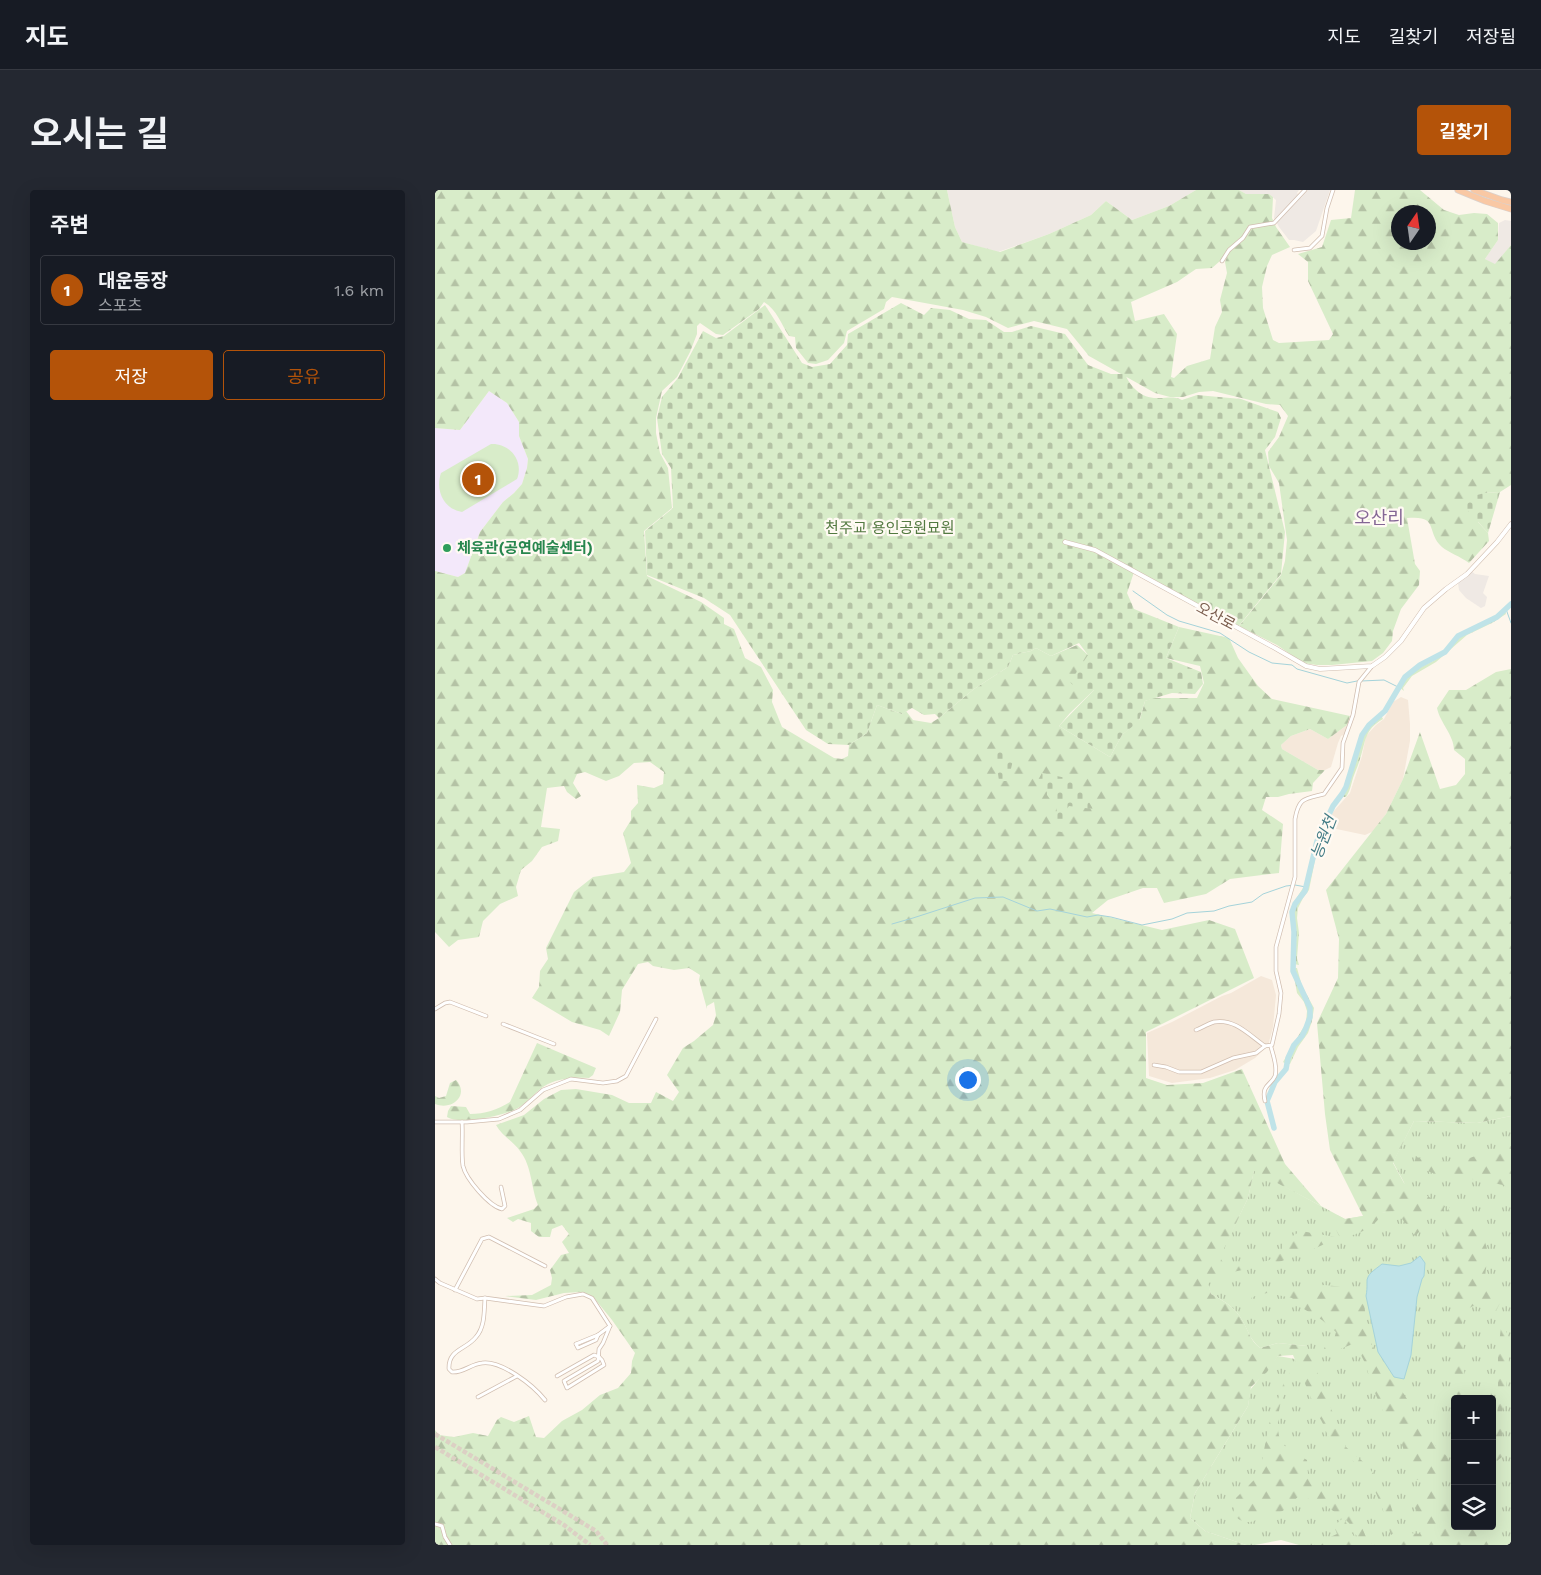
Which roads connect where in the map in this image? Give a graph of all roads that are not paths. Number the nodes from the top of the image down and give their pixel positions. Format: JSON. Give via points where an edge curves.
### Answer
{"nodes":[{"id":1,"x":1305,"y":190,"type":"edge"},
{"id":2,"x":1333,"y":190,"type":"edge"},
{"id":3,"x":1458,"y":190,"type":"edge"},
{"id":4,"x":1474,"y":190,"type":"edge"},
{"id":5,"x":1481,"y":190,"type":"edge"},
{"id":6,"x":1511,"y":200,"type":"edge"},
{"id":7,"x":1511,"y":209,"type":"edge"},
{"id":8,"x":1294,"y":250,"type":"dead end"},
{"id":9,"x":1222,"y":261,"type":"dead end"},
{"id":10,"x":1511,"y":524,"type":"edge"},
{"id":11,"x":1065,"y":542,"type":"dead end"},
{"id":12,"x":1372,"y":666,"type":"junction"},
{"id":13,"x":435,"y":1010,"type":"edge"},
{"id":14,"x":486,"y":1016,"type":"dead end"},
{"id":15,"x":656,"y":1019,"type":"dead end"},
{"id":16,"x":503,"y":1024,"type":"dead end"},
{"id":17,"x":1196,"y":1030,"type":"dead end"},
{"id":18,"x":554,"y":1044,"type":"dead end"},
{"id":19,"x":1265,"y":1046,"type":"junction"},
{"id":20,"x":1271,"y":1047,"type":"junction"},
{"id":21,"x":1154,"y":1065,"type":"dead end"},
{"id":22,"x":1265,"y":1101,"type":"dead end"},
{"id":23,"x":435,"y":1122,"type":"edge"},
{"id":24,"x":462,"y":1122,"type":"junction"},
{"id":25,"x":501,"y":1187,"type":"dead end"},
{"id":26,"x":545,"y":1266,"type":"dead end"},
{"id":27,"x":435,"y":1279,"type":"edge"},
{"id":28,"x":455,"y":1290,"type":"junction"},
{"id":29,"x":485,"y":1298,"type":"junction"},
{"id":30,"x":610,"y":1326,"type":"junction"},
{"id":31,"x":598,"y":1335,"type":"junction"},
{"id":32,"x":599,"y":1356,"type":"junction"},
{"id":33,"x":517,"y":1376,"type":"junction"},
{"id":34,"x":557,"y":1376,"type":"dead end"},
{"id":35,"x":478,"y":1397,"type":"dead end"},
{"id":36,"x":545,"y":1400,"type":"dead end"},
{"id":37,"x":435,"y":1524,"type":"edge"},
{"id":38,"x":450,"y":1545,"type":"edge"}],
"edges":[{"from":1,"to":9,"type":"street","via":[[1274,223],[1250,227]]},
{"from":2,"to":8,"type":"street","via":[[1322,236],[1310,248]]},
{"from":3,"to":7,"type":"highway"},
{"from":4,"to":6,"type":"highway"},
{"from":5,"to":6,"type":"highway"},
{"from":10,"to":12,"type":"street","via":[[1467,574],[1424,608],[1401,641]]},
{"from":11,"to":12,"type":"street","name":"오산로","via":[[1095,550],[1306,666],[1319,669]]},
{"from":12,"to":20,"type":"street","via":[[1360,680],[1343,743],[1343,768],[1324,794],[1303,799],[1296,812],[1295,877],[1276,947],[1276,971],[1281,993]]},
{"from":13,"to":14,"type":"street","via":[[450,1002]]},
{"from":15,"to":24,"type":"street","via":[[626,1076],[617,1081],[603,1083],[571,1079],[543,1090],[520,1110],[499,1119]]},
{"from":16,"to":18,"type":"street"},
{"from":17,"to":19,"type":"street","via":[[1223,1022],[1239,1026]]},
{"from":19,"to":20,"type":"street"},
{"from":19,"to":21,"type":"street","via":[[1256,1053],[1233,1058],[1201,1072],[1179,1072]]},
{"from":20,"to":22,"type":"street","via":[[1275,1077],[1267,1084],[1263,1094]]},
{"from":23,"to":24,"type":"street"},
{"from":24,"to":25,"type":"street","via":[[463,1167],[483,1196],[502,1209],[505,1201]]},
{"from":26,"to":28,"type":"street","via":[[486,1237]]},
{"from":27,"to":28,"type":"street"},
{"from":28,"to":29,"type":"street","via":[[477,1299]]},
{"from":29,"to":30,"type":"street","via":[[544,1306],[583,1294],[592,1298]]},
{"from":29,"to":33,"type":"street","via":[[483,1326],[473,1340],[452,1356],[449,1369],[457,1373],[488,1362],[505,1367]]},
{"from":30,"to":31,"type":"street"},
{"from":30,"to":32,"type":"street"},
{"from":31,"to":31,"type":"street","via":[[577,1344],[578,1348],[596,1340]]},
{"from":32,"to":32,"type":"street","via":[[604,1365],[566,1387],[564,1381],[598,1361]]},
{"from":32,"to":34,"type":"street","via":[[594,1355]]},
{"from":33,"to":35,"type":"street"},
{"from":33,"to":36,"type":"street"},
{"from":37,"to":38,"type":"street","via":[[441,1526]]}]}
